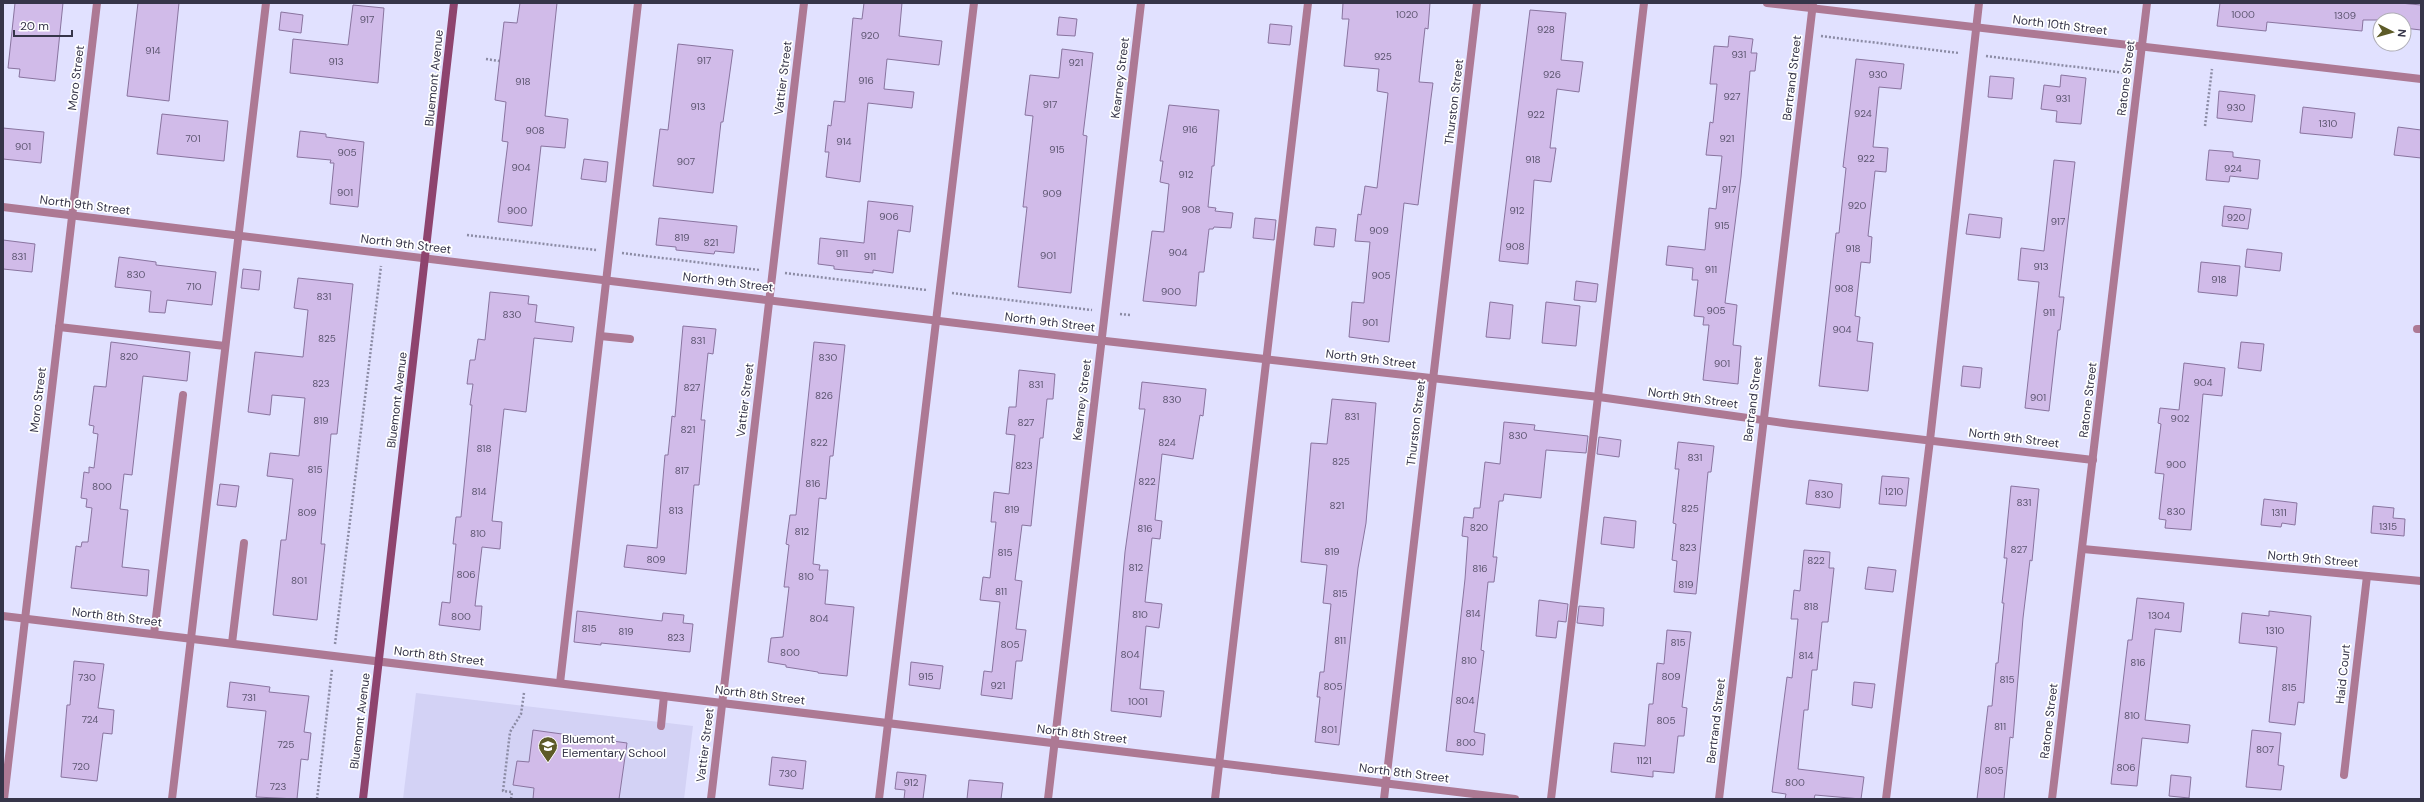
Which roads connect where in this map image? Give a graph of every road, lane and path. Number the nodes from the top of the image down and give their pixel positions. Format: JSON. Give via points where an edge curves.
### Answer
{"nodes":[{"id":1,"x":97,"y":3,"type":"edge"},
{"id":2,"x":266,"y":3,"type":"edge"},
{"id":3,"x":454,"y":3,"type":"edge"},
{"id":4,"x":638,"y":3,"type":"edge"},
{"id":5,"x":804,"y":3,"type":"edge"},
{"id":6,"x":974,"y":3,"type":"edge"},
{"id":7,"x":1141,"y":3,"type":"edge"},
{"id":8,"x":1308,"y":3,"type":"edge"},
{"id":9,"x":1478,"y":3,"type":"edge"},
{"id":10,"x":1644,"y":3,"type":"edge"},
{"id":11,"x":1767,"y":3,"type":"edge"},
{"id":12,"x":1979,"y":3,"type":"edge"},
{"id":13,"x":2147,"y":3,"type":"edge"},
{"id":14,"x":1813,"y":6,"type":"edge"},
{"id":15,"x":1976,"y":28,"type":"junction"},
{"id":16,"x":2142,"y":47,"type":"junction"},
{"id":17,"x":2213,"y":55,"type":"junction"},
{"id":18,"x":486,"y":60,"type":"dead end"},
{"id":19,"x":499,"y":61,"type":"dead end"},
{"id":20,"x":2421,"y":79,"type":"edge"},
{"id":21,"x":2205,"y":126,"type":"dead end"},
{"id":22,"x":3,"y":207,"type":"edge"},
{"id":23,"x":72,"y":216,"type":"junction"},
{"id":24,"x":238,"y":236,"type":"junction"},
{"id":25,"x":382,"y":253,"type":"junction"},
{"id":26,"x":425,"y":258,"type":"junction"},
{"id":27,"x":606,"y":280,"type":"junction"},
{"id":28,"x":769,"y":299,"type":"junction"},
{"id":29,"x":1120,"y":314,"type":"dead end"},
{"id":30,"x":1130,"y":315,"type":"dead end"},
{"id":31,"x":936,"y":320,"type":"junction"},
{"id":32,"x":59,"y":328,"type":"junction"},
{"id":33,"x":600,"y":336,"type":"junction"},
{"id":34,"x":630,"y":340,"type":"dead end"},
{"id":35,"x":1101,"y":341,"type":"junction"},
{"id":36,"x":225,"y":346,"type":"junction"},
{"id":37,"x":1268,"y":358,"type":"junction"},
{"id":38,"x":1433,"y":379,"type":"junction"},
{"id":39,"x":183,"y":395,"type":"dead end"},
{"id":40,"x":1599,"y":397,"type":"junction"},
{"id":41,"x":1763,"y":419,"type":"junction"},
{"id":42,"x":1930,"y":440,"type":"junction"},
{"id":43,"x":2093,"y":460,"type":"junction"},
{"id":44,"x":244,"y":543,"type":"dead end"},
{"id":45,"x":2083,"y":549,"type":"junction"},
{"id":46,"x":2367,"y":576,"type":"junction"},
{"id":47,"x":2421,"y":581,"type":"edge"},
{"id":48,"x":3,"y":616,"type":"edge"},
{"id":49,"x":25,"y":618,"type":"junction"},
{"id":50,"x":154,"y":634,"type":"junction"},
{"id":51,"x":190,"y":638,"type":"junction"},
{"id":52,"x":232,"y":643,"type":"junction"},
{"id":53,"x":334,"y":656,"type":"junction"},
{"id":54,"x":380,"y":661,"type":"junction"},
{"id":55,"x":526,"y":679,"type":"junction"},
{"id":56,"x":560,"y":683,"type":"junction"},
{"id":57,"x":664,"y":696,"type":"junction"},
{"id":58,"x":722,"y":703,"type":"junction"},
{"id":59,"x":888,"y":723,"type":"junction"},
{"id":60,"x":661,"y":726,"type":"dead end"},
{"id":61,"x":1054,"y":743,"type":"junction"},
{"id":62,"x":1219,"y":763,"type":"junction"},
{"id":63,"x":2344,"y":775,"type":"dead end"},
{"id":64,"x":1386,"y":783,"type":"junction"},
{"id":65,"x":4,"y":799,"type":"edge"},
{"id":66,"x":172,"y":799,"type":"edge"},
{"id":67,"x":317,"y":799,"type":"edge"},
{"id":68,"x":363,"y":799,"type":"edge"},
{"id":69,"x":511,"y":799,"type":"edge"},
{"id":70,"x":711,"y":799,"type":"edge"},
{"id":71,"x":879,"y":799,"type":"edge"},
{"id":72,"x":1048,"y":799,"type":"edge"},
{"id":73,"x":1215,"y":799,"type":"edge"},
{"id":74,"x":1384,"y":799,"type":"edge"},
{"id":75,"x":1515,"y":799,"type":"edge"},
{"id":76,"x":1551,"y":799,"type":"edge"},
{"id":77,"x":1719,"y":799,"type":"edge"},
{"id":78,"x":1886,"y":799,"type":"edge"},
{"id":79,"x":2052,"y":799,"type":"edge"}],
"edges":[{"from":1,"to":23,"type":"street","name":"Moro Street"},
{"from":2,"to":24,"type":"street"},
{"from":3,"to":26,"type":"main road","name":"Bluemont Avenue"},
{"from":4,"to":27,"type":"street"},
{"from":5,"to":28,"type":"street","name":"Vattier Street"},
{"from":6,"to":31,"type":"street"},
{"from":7,"to":35,"type":"street","name":"Kearney Street"},
{"from":8,"to":37,"type":"street"},
{"from":9,"to":38,"type":"street","name":"Thurston Street"},
{"from":10,"to":40,"type":"street"},
{"from":11,"to":14,"type":"street","name":"North 10th Street"},
{"from":12,"to":15,"type":"street"},
{"from":13,"to":16,"type":"street","name":"Ratone Street"},
{"from":14,"to":15,"type":"street","name":"North 10th Street"},
{"from":14,"to":41,"type":"street","name":"Bertrand Street"},
{"from":15,"to":16,"type":"street","name":"North 10th Street"},
{"from":15,"to":42,"type":"street"},
{"from":16,"to":17,"type":"street","name":"North 10th Street"},
{"from":16,"to":43,"type":"street","name":"Ratone Street"},
{"from":17,"to":20,"type":"street","name":"North 10th Street"},
{"from":17,"to":21,"type":"path"},
{"from":18,"to":19,"type":"path"},
{"from":22,"to":23,"type":"street","name":"North 9th Street"},
{"from":23,"to":24,"type":"street","name":"North 9th Street"},
{"from":23,"to":32,"type":"street","name":"Moro Street"},
{"from":24,"to":25,"type":"street","name":"North 9th Street"},
{"from":24,"to":36,"type":"street"},
{"from":25,"to":26,"type":"street","name":"North 9th Street"},
{"from":25,"to":53,"type":"path"},
{"from":26,"to":27,"type":"street","name":"North 9th Street"},
{"from":26,"to":54,"type":"main road","name":"Bluemont Avenue"},
{"from":27,"to":28,"type":"street","name":"North 9th Street"},
{"from":27,"to":33,"type":"street"},
{"from":28,"to":31,"type":"street","name":"North 9th Street"},
{"from":28,"to":58,"type":"street","name":"Vattier Street"},
{"from":29,"to":30,"type":"path"},
{"from":31,"to":35,"type":"street","name":"North 9th Street"},
{"from":31,"to":59,"type":"street"},
{"from":32,"to":36,"type":"street"},
{"from":32,"to":49,"type":"street","name":"Moro Street"},
{"from":33,"to":34,"type":"street"},
{"from":33,"to":56,"type":"street"},
{"from":35,"to":37,"type":"street","name":"North 9th Street"},
{"from":35,"to":61,"type":"street","name":"Kearney Street"},
{"from":36,"to":51,"type":"street"},
{"from":37,"to":38,"type":"street","name":"North 9th Street"},
{"from":37,"to":62,"type":"street"},
{"from":38,"to":40,"type":"street","name":"North 9th Street"},
{"from":38,"to":64,"type":"street","name":"Thurston Street"},
{"from":39,"to":50,"type":"street"},
{"from":40,"to":41,"type":"street","name":"North 9th Street"},
{"from":40,"to":76,"type":"street"},
{"from":41,"to":42,"type":"street","name":"North 9th Street"},
{"from":41,"to":77,"type":"street","name":"Bertrand Street"},
{"from":42,"to":43,"type":"street","name":"North 9th Street"},
{"from":42,"to":78,"type":"street"},
{"from":43,"to":45,"type":"street","name":"Ratone Street"},
{"from":44,"to":52,"type":"street"},
{"from":45,"to":46,"type":"street","name":"North 9th Street"},
{"from":45,"to":79,"type":"street","name":"Ratone Street"},
{"from":46,"to":47,"type":"street","name":"North 9th Street"},
{"from":46,"to":63,"type":"street","name":"Haid Court"},
{"from":48,"to":49,"type":"street","name":"North 8th Street"},
{"from":49,"to":50,"type":"street","name":"North 8th Street"},
{"from":49,"to":65,"type":"street","name":"Moro Street"},
{"from":50,"to":51,"type":"street","name":"North 8th Street"},
{"from":51,"to":52,"type":"street","name":"North 8th Street"},
{"from":51,"to":66,"type":"street"},
{"from":52,"to":53,"type":"street","name":"North 8th Street"},
{"from":53,"to":54,"type":"street","name":"North 8th Street"},
{"from":53,"to":67,"type":"path"},
{"from":54,"to":55,"type":"street","name":"North 8th Street"},
{"from":54,"to":68,"type":"main road","name":"Bluemont Avenue"},
{"from":55,"to":56,"type":"street","name":"North 8th Street"},
{"from":55,"to":69,"type":"path","via":[[522,714],[510,732],[503,791],[512,792]]},
{"from":56,"to":57,"type":"street","name":"North 8th Street"},
{"from":57,"to":58,"type":"street","name":"North 8th Street"},
{"from":57,"to":60,"type":"street"},
{"from":58,"to":59,"type":"street","name":"North 8th Street"},
{"from":58,"to":70,"type":"street","name":"Vattier Street"},
{"from":59,"to":61,"type":"street","name":"North 8th Street"},
{"from":59,"to":71,"type":"street"},
{"from":61,"to":62,"type":"street","name":"North 8th Street"},
{"from":61,"to":72,"type":"street","name":"Kearney Street"},
{"from":62,"to":64,"type":"street","name":"North 8th Street"},
{"from":62,"to":73,"type":"street"},
{"from":64,"to":74,"type":"street","name":"Thurston Street"},
{"from":64,"to":75,"type":"street","name":"North 8th Street"}]}
